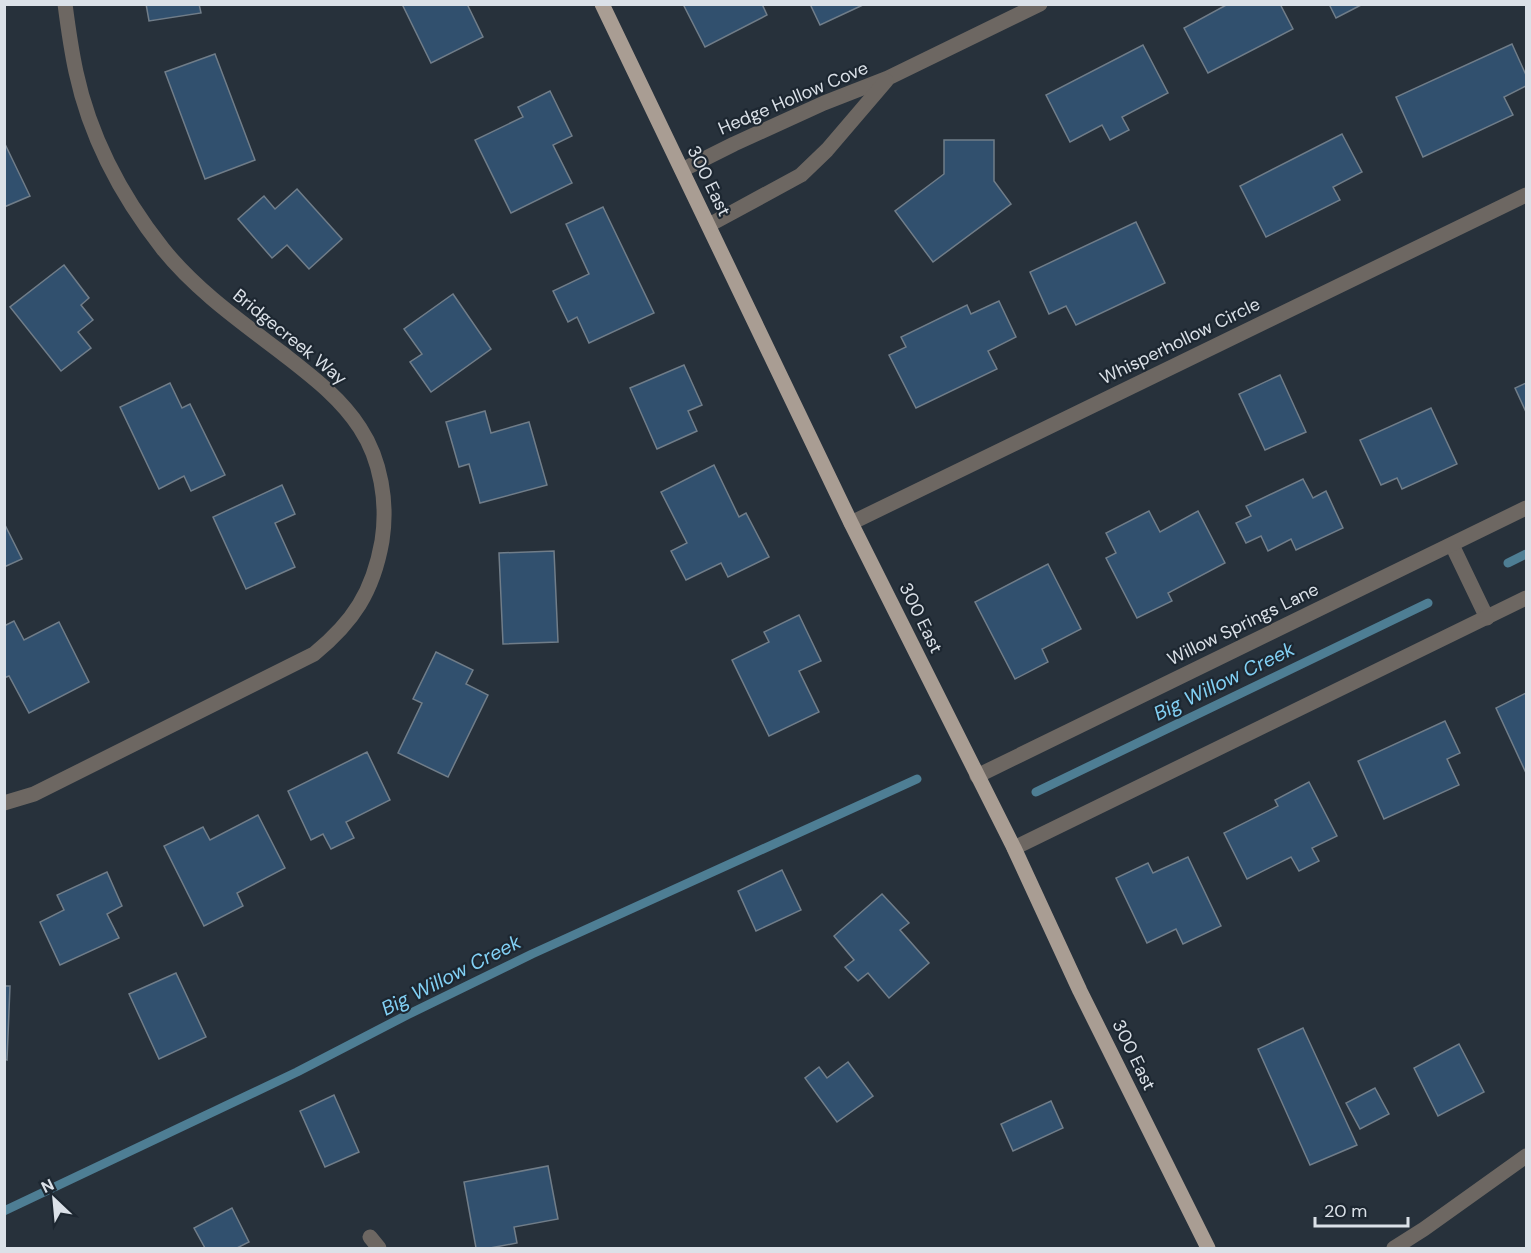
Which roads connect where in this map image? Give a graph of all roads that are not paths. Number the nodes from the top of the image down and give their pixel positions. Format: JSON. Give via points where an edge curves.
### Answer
{"nodes":[{"id":1,"x":65,"y":4,"type":"edge"},
{"id":2,"x":602,"y":4,"type":"edge"},
{"id":3,"x":1040,"y":4,"type":"edge"},
{"id":4,"x":888,"y":78,"type":"junction"},
{"id":5,"x":682,"y":170,"type":"junction"},
{"id":6,"x":1527,"y":195,"type":"edge"},
{"id":7,"x":709,"y":225,"type":"junction"},
{"id":8,"x":1527,"y":508,"type":"edge"},
{"id":9,"x":851,"y":523,"type":"junction"},
{"id":10,"x":1452,"y":545,"type":"junction"},
{"id":11,"x":1527,"y":598,"type":"edge"},
{"id":12,"x":1487,"y":618,"type":"junction"},
{"id":13,"x":978,"y":776,"type":"junction"},
{"id":14,"x":4,"y":803,"type":"edge"},
{"id":15,"x":1014,"y":848,"type":"junction"},
{"id":16,"x":1527,"y":1156,"type":"edge"},
{"id":17,"x":1208,"y":1248,"type":"edge"},
{"id":18,"x":1394,"y":1248,"type":"edge"}],
"edges":[{"from":1,"to":14,"type":"street","name":"Bridgecreek Way","via":[[76,72],[88,114],[120,187],[165,251],[192,280],[218,305],[312,376],[360,428],[376,460],[384,528],[367,594],[334,638],[314,654],[34,794]]},
{"from":2,"to":5,"type":"main road","name":"300 East"},
{"from":3,"to":4,"type":"street","name":"Hedge Hollow Cove"},
{"from":4,"to":5,"type":"street","name":"Hedge Hollow Cove"},
{"from":4,"to":7,"type":"street","name":"Hedge Hollow Cove","via":[[801,175]]},
{"from":5,"to":7,"type":"main road","name":"300 East"},
{"from":6,"to":9,"type":"street","name":"Whisperhollow Circle"},
{"from":7,"to":9,"type":"main road","name":"300 East"},
{"from":8,"to":10,"type":"street","name":"Willow Springs Lane"},
{"from":9,"to":13,"type":"main road","name":"300 East"},
{"from":10,"to":12,"type":"street"},
{"from":10,"to":13,"type":"street","name":"Willow Springs Lane"},
{"from":11,"to":12,"type":"street"},
{"from":12,"to":15,"type":"street"},
{"from":13,"to":15,"type":"main road","name":"300 East"},
{"from":15,"to":17,"type":"main road","name":"300 East","via":[[1080,991]]},
{"from":16,"to":18,"type":"street"}]}
